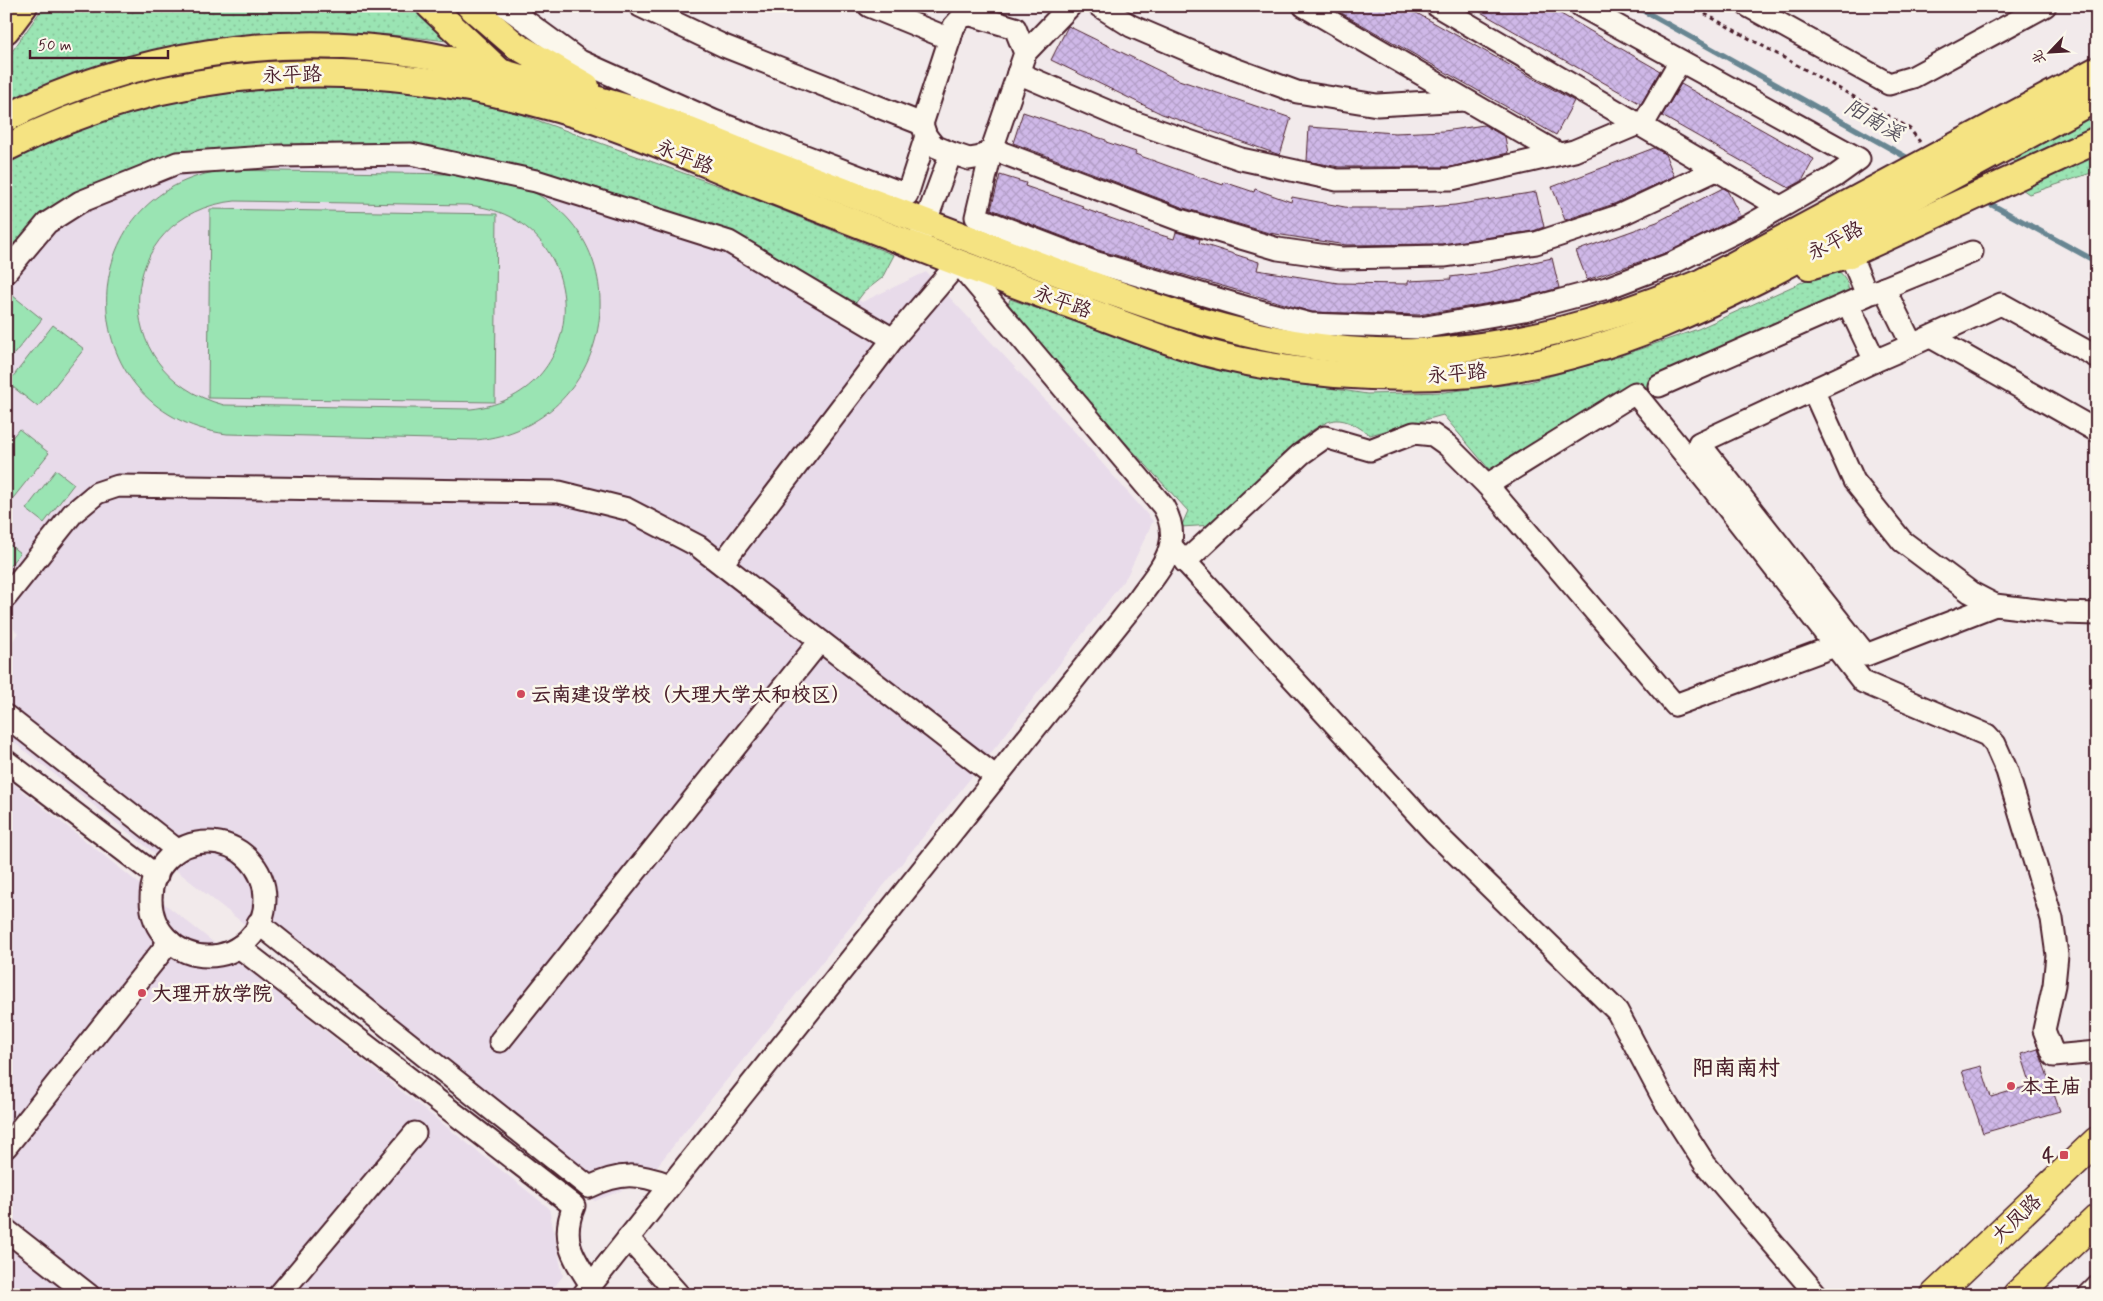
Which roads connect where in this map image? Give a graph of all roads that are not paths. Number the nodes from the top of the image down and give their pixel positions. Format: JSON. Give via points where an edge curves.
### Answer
{"nodes":[{"id":1,"x":24,"y":6,"type":"edge"},
{"id":2,"x":430,"y":6,"type":"edge"},
{"id":3,"x":470,"y":6,"type":"edge"},
{"id":4,"x":505,"y":6,"type":"edge"},
{"id":5,"x":640,"y":6,"type":"edge"},
{"id":6,"x":870,"y":6,"type":"edge"},
{"id":7,"x":1070,"y":6,"type":"edge"},
{"id":8,"x":1098,"y":6,"type":"edge"},
{"id":9,"x":1304,"y":6,"type":"edge"},
{"id":10,"x":1437,"y":6,"type":"edge"},
{"id":11,"x":1581,"y":6,"type":"edge"},
{"id":12,"x":1748,"y":6,"type":"edge"},
{"id":13,"x":2046,"y":6,"type":"edge"},
{"id":14,"x":969,"y":11,"type":"edge"},
{"id":15,"x":6,"y":30,"type":"edge"},
{"id":16,"x":950,"y":39,"type":"junction"},
{"id":17,"x":1025,"y":53,"type":"junction"},
{"id":18,"x":1680,"y":61,"type":"junction"},
{"id":19,"x":2097,"y":65,"type":"edge"},
{"id":20,"x":2097,"y":70,"type":"edge"},
{"id":21,"x":500,"y":72,"type":"junction"},
{"id":22,"x":1018,"y":73,"type":"junction"},
{"id":23,"x":2060,"y":89,"type":"junction"},
{"id":24,"x":2097,"y":98,"type":"edge"},
{"id":25,"x":1465,"y":100,"type":"junction"},
{"id":26,"x":562,"y":110,"type":"junction"},
{"id":27,"x":641,"y":112,"type":"junction"},
{"id":28,"x":6,"y":118,"type":"edge"},
{"id":29,"x":1638,"y":124,"type":"junction"},
{"id":30,"x":924,"y":130,"type":"junction"},
{"id":31,"x":2097,"y":140,"type":"edge"},
{"id":32,"x":6,"y":148,"type":"edge"},
{"id":33,"x":992,"y":149,"type":"junction"},
{"id":34,"x":951,"y":153,"type":"junction"},
{"id":35,"x":1559,"y":154,"type":"junction"},
{"id":36,"x":1716,"y":170,"type":"junction"},
{"id":37,"x":1780,"y":208,"type":"junction"},
{"id":38,"x":926,"y":224,"type":"junction"},
{"id":39,"x":916,"y":247,"type":"junction"},
{"id":40,"x":1972,"y":252,"type":"dead end"},
{"id":41,"x":1850,"y":254,"type":"junction"},
{"id":42,"x":958,"y":263,"type":"junction"},
{"id":43,"x":6,"y":272,"type":"edge"},
{"id":44,"x":1769,"y":275,"type":"junction"},
{"id":45,"x":1867,"y":296,"type":"junction"},
{"id":46,"x":1931,"y":337,"type":"junction"},
{"id":47,"x":893,"y":339,"type":"junction"},
{"id":48,"x":1912,"y":345,"type":"junction"},
{"id":49,"x":2097,"y":357,"type":"edge"},
{"id":50,"x":1875,"y":361,"type":"junction"},
{"id":51,"x":1659,"y":386,"type":"dead end"},
{"id":52,"x":1813,"y":390,"type":"junction"},
{"id":53,"x":2097,"y":431,"type":"edge"},
{"id":54,"x":1487,"y":485,"type":"junction"},
{"id":55,"x":1178,"y":554,"type":"junction"},
{"id":56,"x":722,"y":564,"type":"junction"},
{"id":57,"x":6,"y":597,"type":"edge"},
{"id":58,"x":1995,"y":605,"type":"junction"},
{"id":59,"x":2097,"y":614,"type":"edge"},
{"id":60,"x":820,"y":642,"type":"junction"},
{"id":61,"x":1835,"y":646,"type":"junction"},
{"id":62,"x":6,"y":716,"type":"edge"},
{"id":63,"x":6,"y":761,"type":"edge"},
{"id":64,"x":996,"y":776,"type":"junction"},
{"id":65,"x":177,"y":850,"type":"junction"},
{"id":66,"x":157,"y":876,"type":"junction"},
{"id":67,"x":258,"y":923,"type":"junction"},
{"id":68,"x":170,"y":941,"type":"junction"},
{"id":69,"x":239,"y":947,"type":"junction"},
{"id":70,"x":500,"y":1041,"type":"dead end"},
{"id":71,"x":2097,"y":1052,"type":"edge"},
{"id":72,"x":415,"y":1133,"type":"dead end"},
{"id":73,"x":2097,"y":1141,"type":"edge"},
{"id":74,"x":6,"y":1147,"type":"edge"},
{"id":75,"x":670,"y":1185,"type":"junction"},
{"id":76,"x":2097,"y":1219,"type":"edge"},
{"id":77,"x":6,"y":1230,"type":"edge"},
{"id":78,"x":628,"y":1238,"type":"junction"},
{"id":79,"x":2097,"y":1287,"type":"edge"},
{"id":80,"x":587,"y":1290,"type":"edge"},
{"id":81,"x":89,"y":1295,"type":"edge"},
{"id":82,"x":279,"y":1295,"type":"edge"},
{"id":83,"x":679,"y":1295,"type":"edge"},
{"id":84,"x":1817,"y":1295,"type":"edge"},
{"id":85,"x":1935,"y":1295,"type":"edge"},
{"id":86,"x":2017,"y":1295,"type":"edge"},
{"id":87,"x":2089,"y":1295,"type":"edge"}],
"edges":[{"from":1,"to":15,"type":"main road"},
{"from":2,"to":21,"type":"main road"},
{"from":3,"to":27,"type":"main road","via":[[515,45],[574,80]]},
{"from":4,"to":30,"type":"street","via":[[580,61],[714,121],[907,195]]},
{"from":5,"to":30,"type":"street","via":[[724,46]]},
{"from":6,"to":16,"type":"street"},
{"from":7,"to":17,"type":"street"},
{"from":8,"to":25,"type":"street","via":[[1131,26],[1213,62],[1297,92],[1377,105]]},
{"from":9,"to":25,"type":"street"},
{"from":10,"to":29,"type":"street"},
{"from":11,"to":18,"type":"street"},
{"from":12,"to":13,"type":"street","via":[[1889,84],[1913,77]]},
{"from":14,"to":16,"type":"street","via":[[954,26]]},
{"from":14,"to":17,"type":"street","via":[[1015,28]]},
{"from":16,"to":30,"type":"street"},
{"from":17,"to":22,"type":"street"},
{"from":18,"to":29,"type":"street","via":[[1645,121]]},
{"from":18,"to":37,"type":"street","via":[[1859,160]]},
{"from":19,"to":23,"type":"main road"},
{"from":20,"to":23,"type":"main road","name":"永平路"},
{"from":21,"to":26,"type":"main road"},
{"from":21,"to":27,"type":"main road","name":"永平路"},
{"from":21,"to":28,"type":"main road","name":"永平路","via":[[416,53],[354,46],[251,48],[201,53],[114,74]]},
{"from":22,"to":33,"type":"street"},
{"from":22,"to":35,"type":"street","via":[[1128,120],[1241,159],[1337,180],[1452,178]]},
{"from":23,"to":38,"type":"main road","name":"永平路","via":[[1702,282],[1655,302],[1571,329],[1483,345],[1375,352],[1307,346],[1236,331],[1169,313]]},
{"from":24,"to":44,"type":"main road","name":"永平路"},
{"from":25,"to":35,"type":"street"},
{"from":26,"to":32,"type":"main road","name":"永平路","via":[[498,93],[411,77],[345,72],[257,74],[164,89],[132,98],[58,124]]},
{"from":26,"to":39,"type":"main road","name":"永平路"},
{"from":27,"to":38,"type":"main road","name":"永平路"},
{"from":29,"to":35,"type":"street","via":[[1574,151]]},
{"from":29,"to":36,"type":"street"},
{"from":30,"to":34,"type":"street","via":[[934,146]]},
{"from":31,"to":41,"type":"main road"},
{"from":33,"to":34,"type":"street","via":[[981,157],[969,159]]},
{"from":33,"to":36,"type":"street","via":[[1180,220],[1278,248],[1341,258],[1444,256],[1536,243],[1618,216]]},
{"from":33,"to":37,"type":"street","via":[[976,217],[1094,262],[1310,324],[1420,328],[1524,310],[1607,288],[1673,263]]},
{"from":34,"to":38,"type":"street"},
{"from":36,"to":37,"type":"street"},
{"from":38,"to":39,"type":"street"},
{"from":39,"to":42,"type":"main road","name":"永平路"},
{"from":40,"to":45,"type":"street"},
{"from":41,"to":44,"type":"main road"},
{"from":41,"to":45,"type":"street"},
{"from":42,"to":44,"type":"main road","name":"永平路","via":[[1205,352],[1357,377],[1465,374],[1522,366],[1578,353],[1660,327]]},
{"from":42,"to":47,"type":"street"},
{"from":42,"to":55,"type":"street","via":[[1163,506],[1170,518]]},
{"from":43,"to":47,"type":"street","via":[[47,223],[80,202],[177,163],[279,156],[411,154],[536,181],[729,242]]},
{"from":45,"to":48,"type":"street"},
{"from":45,"to":50,"type":"street"},
{"from":45,"to":51,"type":"street"},
{"from":46,"to":48,"type":"street"},
{"from":46,"to":49,"type":"street","via":[[2001,304]]},
{"from":46,"to":53,"type":"street"},
{"from":47,"to":56,"type":"street"},
{"from":48,"to":50,"type":"street"},
{"from":50,"to":52,"type":"street"},
{"from":52,"to":58,"type":"street","via":[[1854,481],[1902,541],[1970,592]]},
{"from":52,"to":58,"type":"street","via":[[1699,443],[1866,655]]},
{"from":54,"to":55,"type":"street","via":[[1433,435],[1414,432],[1370,450],[1325,437]]},
{"from":54,"to":61,"type":"street","via":[[1675,705]]},
{"from":54,"to":61,"type":"street","via":[[1635,393]]},
{"from":55,"to":64,"type":"street","via":[[1160,569]]},
{"from":55,"to":84,"type":"street","via":[[1434,832],[1617,1011],[1664,1100],[1705,1164]]},
{"from":56,"to":57,"type":"street","via":[[698,546],[627,509],[559,492],[118,486],[97,493],[72,513]]},
{"from":56,"to":60,"type":"street"},
{"from":58,"to":59,"type":"street"},
{"from":60,"to":64,"type":"street"},
{"from":60,"to":70,"type":"street"},
{"from":61,"to":71,"type":"street","via":[[1863,682],[1987,735],[1995,744],[2007,771],[2052,919],[2057,955],[2044,1030],[2054,1056]]},
{"from":62,"to":65,"type":"street"},
{"from":63,"to":66,"type":"street"},
{"from":64,"to":75,"type":"street"},
{"from":65,"to":66,"type":"street","via":[[162,865]]},
{"from":65,"to":67,"type":"street","via":[[197,843],[219,843],[239,851],[254,866],[263,886],[264,909]]},
{"from":66,"to":68,"type":"street","via":[[152,885],[151,908],[159,929]]},
{"from":67,"to":69,"type":"street","via":[[255,931]]},
{"from":67,"to":75,"type":"street","via":[[589,1188],[603,1180],[632,1175]]},
{"from":68,"to":69,"type":"street","via":[[194,955],[217,956]]},
{"from":68,"to":74,"type":"street"},
{"from":69,"to":80,"type":"street","via":[[574,1206],[569,1217],[568,1238]]},
{"from":72,"to":82,"type":"street"},
{"from":73,"to":85,"type":"highway","name":"大凤路"},
{"from":75,"to":78,"type":"street"},
{"from":76,"to":86,"type":"highway"},
{"from":77,"to":81,"type":"street"},
{"from":78,"to":80,"type":"street"},
{"from":78,"to":83,"type":"street"},
{"from":79,"to":87,"type":"street"}]}
